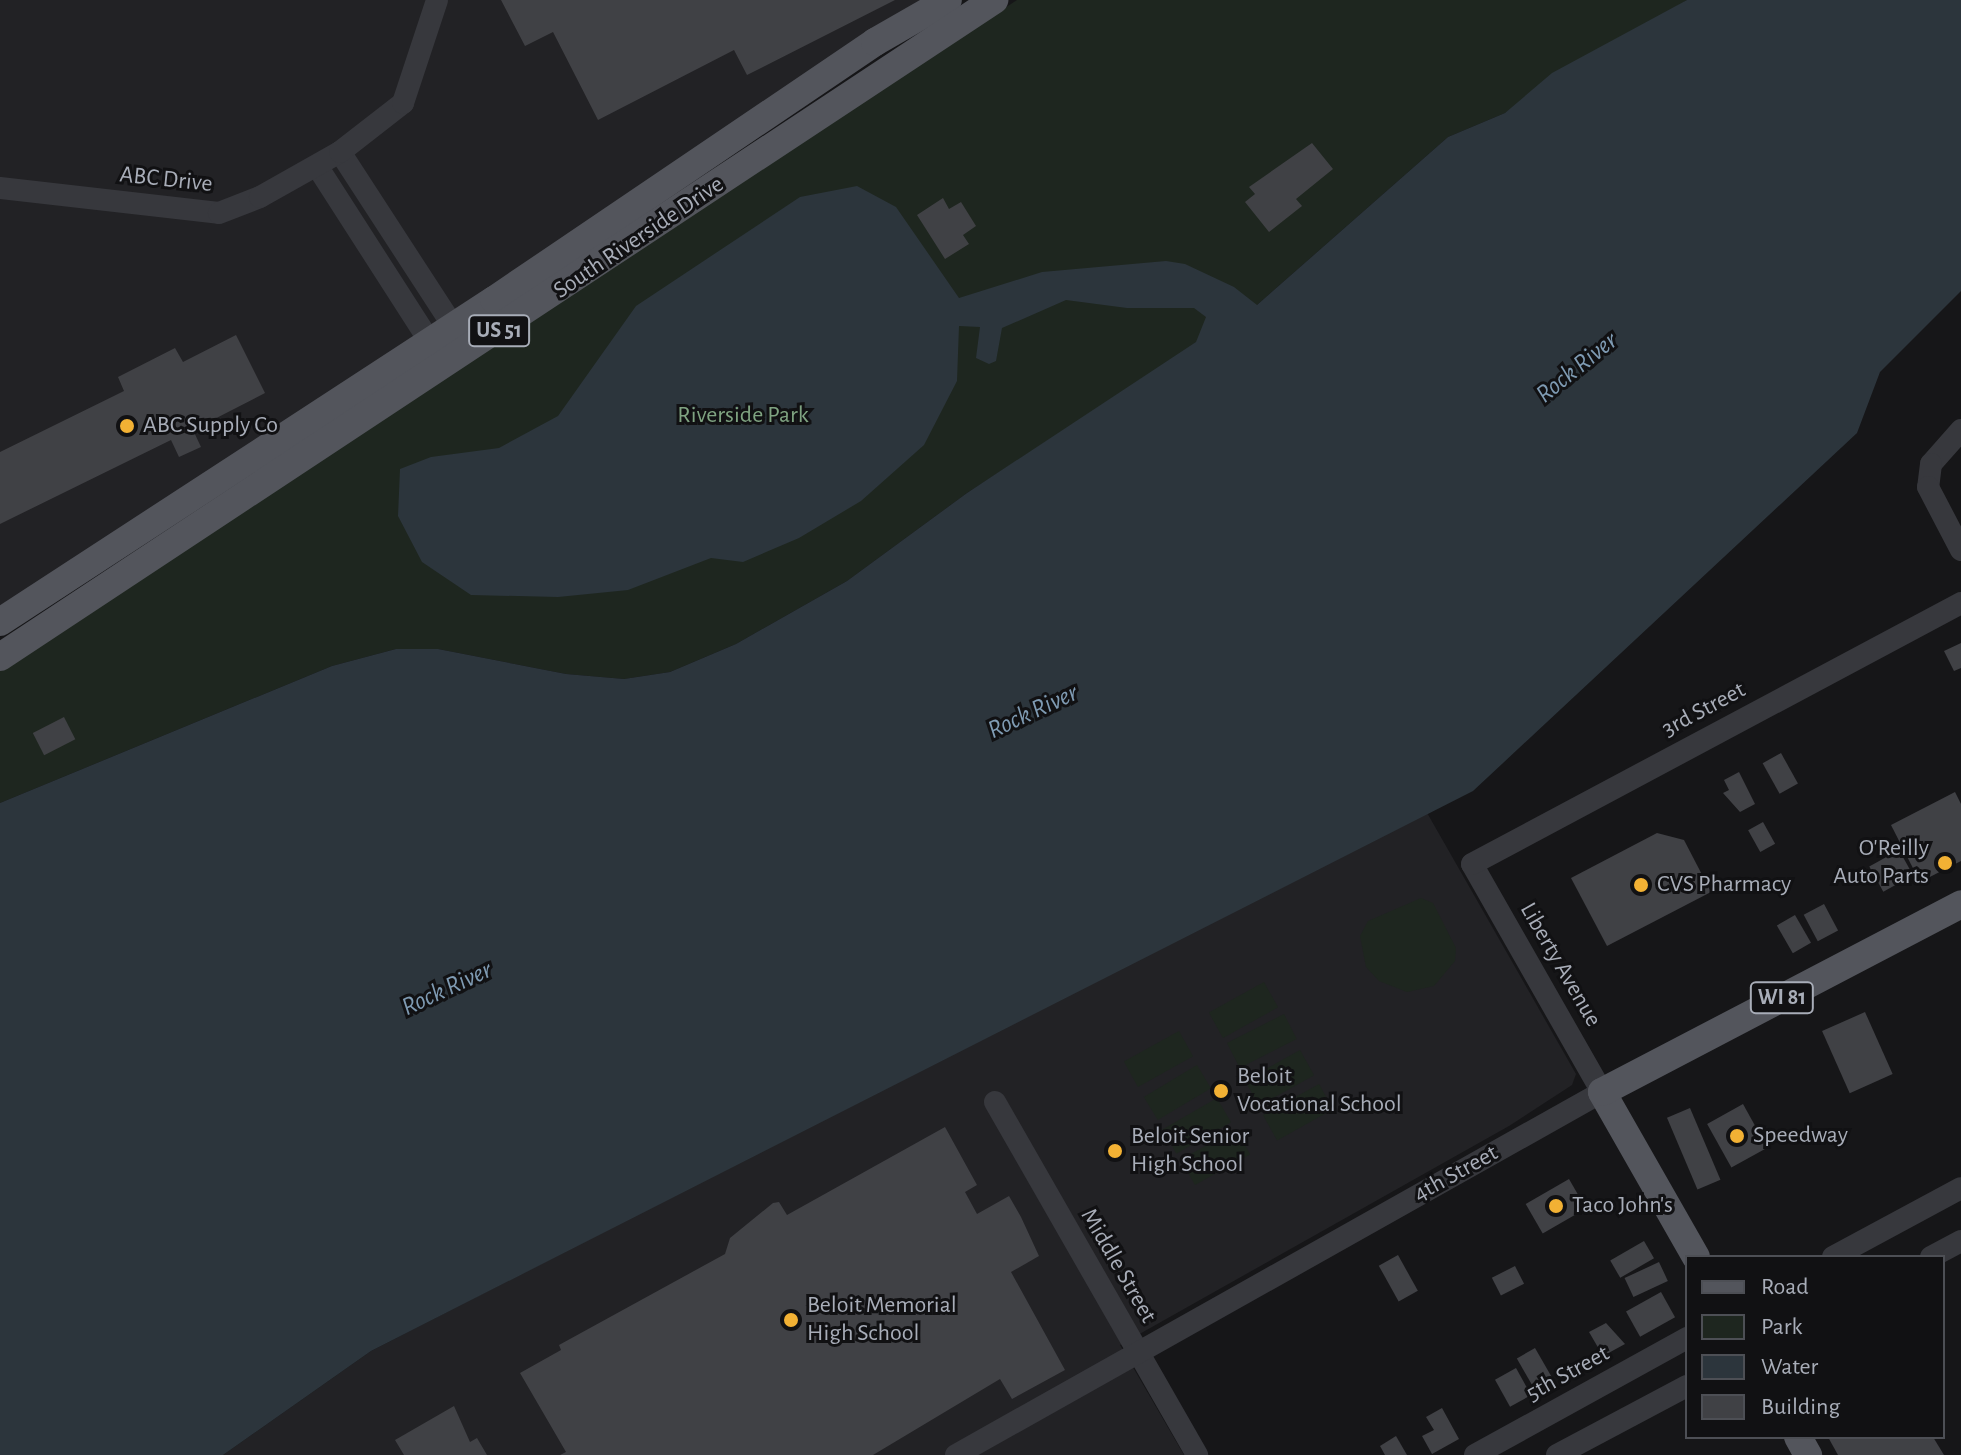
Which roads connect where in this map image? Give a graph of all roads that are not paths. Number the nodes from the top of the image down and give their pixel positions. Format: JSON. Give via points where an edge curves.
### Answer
{"nodes":[{"id":1,"x":437,"y":0,"type":"edge"},
{"id":2,"x":948,"y":0,"type":"edge"},
{"id":3,"x":994,"y":0,"type":"edge"},
{"id":4,"x":340,"y":152,"type":"junction"},
{"id":5,"x":317,"y":166,"type":"junction"},
{"id":6,"x":0,"y":188,"type":"edge"},
{"id":7,"x":442,"y":334,"type":"junction"},
{"id":8,"x":457,"y":359,"type":"junction"},
{"id":9,"x":1961,"y":430,"type":"edge"},
{"id":10,"x":1961,"y":550,"type":"edge"},
{"id":11,"x":1961,"y":603,"type":"edge"},
{"id":12,"x":0,"y":622,"type":"edge"},
{"id":13,"x":0,"y":657,"type":"edge"},
{"id":14,"x":1472,"y":864,"type":"joint"},
{"id":15,"x":1961,"y":904,"type":"edge"},
{"id":16,"x":1602,"y":1092,"type":"junction"},
{"id":17,"x":995,"y":1102,"type":"dead end"},
{"id":18,"x":1961,"y":1188,"type":"edge"},
{"id":19,"x":1961,"y":1241,"type":"edge"},
{"id":20,"x":1695,"y":1255,"type":"edge"},
{"id":21,"x":1837,"y":1255,"type":"edge"},
{"id":22,"x":1935,"y":1255,"type":"edge"},
{"id":23,"x":1685,"y":1339,"type":"edge"},
{"id":24,"x":1137,"y":1352,"type":"junction"},
{"id":25,"x":1685,"y":1387,"type":"edge"},
{"id":26,"x":956,"y":1455,"type":"edge"},
{"id":27,"x":1197,"y":1455,"type":"edge"},
{"id":28,"x":1475,"y":1455,"type":"edge"},
{"id":29,"x":1557,"y":1455,"type":"edge"}],
"edges":[{"from":1,"to":4,"type":"street","name":"ABC Drive","via":[[403,103]]},
{"from":2,"to":7,"type":"main road","name":"South Riverside Drive","number":"US 51","via":[[875,42]]},
{"from":3,"to":8,"type":"main road","name":"South Riverside Drive","number":"US 51"},
{"from":4,"to":5,"type":"street","name":"ABC Drive"},
{"from":4,"to":7,"type":"street"},
{"from":5,"to":6,"type":"street","name":"ABC Drive","via":[[219,213]]},
{"from":5,"to":7,"type":"street"},
{"from":7,"to":8,"type":"street"},
{"from":7,"to":12,"type":"main road","name":"South Riverside Drive","number":"US 51"},
{"from":8,"to":13,"type":"main road","name":"South Riverside Drive","number":"US 51"},
{"from":9,"to":10,"type":"street","via":[[1931,464],[1928,487]]},
{"from":11,"to":14,"type":"street","name":"3rd Street"},
{"from":14,"to":16,"type":"street","name":"Liberty Avenue"},
{"from":15,"to":16,"type":"main road","name":"4th Street","number":"WI 81"},
{"from":16,"to":20,"type":"main road"},
{"from":16,"to":24,"type":"street","name":"4th Street"},
{"from":17,"to":24,"type":"street","name":"Middle Street"},
{"from":18,"to":21,"type":"street"},
{"from":19,"to":22,"type":"street"},
{"from":23,"to":28,"type":"street","name":"5th Street"},
{"from":24,"to":26,"type":"street","name":"4th Street"},
{"from":24,"to":27,"type":"street","name":"Middle Street"},
{"from":25,"to":29,"type":"street"}]}
